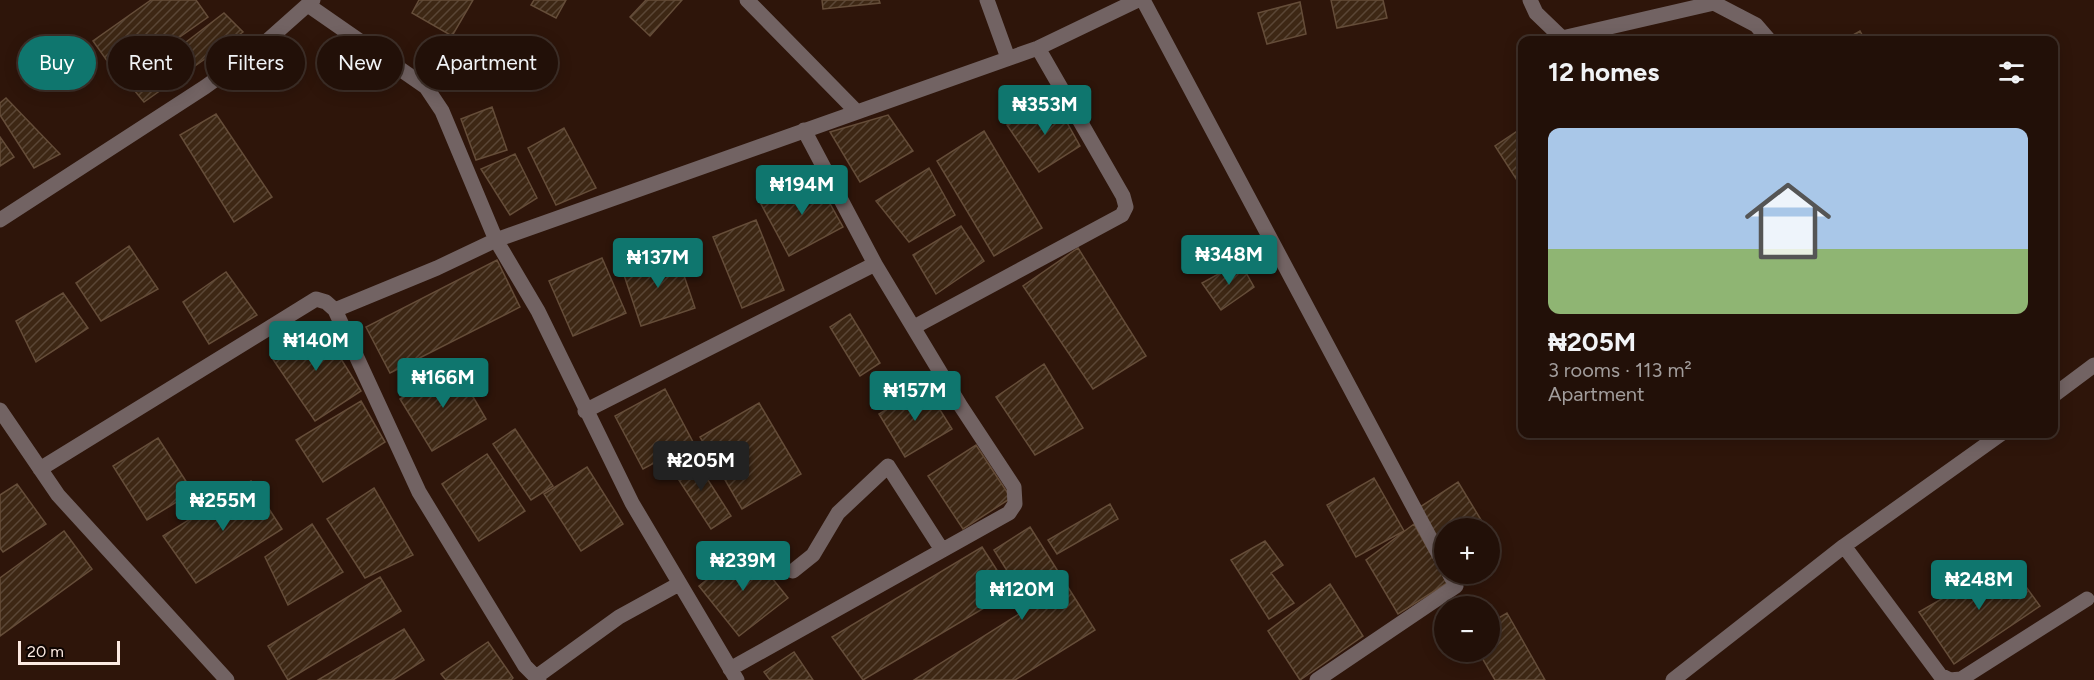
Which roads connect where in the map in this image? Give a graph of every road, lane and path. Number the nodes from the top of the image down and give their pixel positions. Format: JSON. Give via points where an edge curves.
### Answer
{"nodes":[{"id":1,"x":747,"y":0,"type":"edge"},
{"id":2,"x":987,"y":0,"type":"edge"},
{"id":3,"x":1138,"y":0,"type":"edge"},
{"id":4,"x":1143,"y":0,"type":"edge"},
{"id":5,"x":1516,"y":0,"type":"edge"},
{"id":6,"x":310,"y":2,"type":"edge"},
{"id":7,"x":1533,"y":7,"type":"edge"},
{"id":8,"x":1560,"y":36,"type":"edge"},
{"id":9,"x":1571,"y":36,"type":"edge"},
{"id":10,"x":1766,"y":36,"type":"edge"},
{"id":11,"x":1038,"y":48,"type":"junction"},
{"id":12,"x":1008,"y":58,"type":"junction"},
{"id":13,"x":856,"y":111,"type":"junction"},
{"id":14,"x":804,"y":130,"type":"junction"},
{"id":15,"x":0,"y":219,"type":"edge"},
{"id":16,"x":496,"y":240,"type":"junction"},
{"id":17,"x":875,"y":264,"type":"junction"},
{"id":18,"x":335,"y":310,"type":"junction"},
{"id":19,"x":914,"y":327,"type":"junction"},
{"id":20,"x":2094,"y":365,"type":"edge"},
{"id":21,"x":2058,"y":392,"type":"edge"},
{"id":22,"x":0,"y":410,"type":"edge"},
{"id":23,"x":585,"y":411,"type":"junction"},
{"id":24,"x":1995,"y":438,"type":"edge"},
{"id":25,"x":40,"y":469,"type":"junction"},
{"id":26,"x":1434,"y":545,"type":"edge"},
{"id":27,"x":1844,"y":546,"type":"junction"},
{"id":28,"x":942,"y":550,"type":"junction"},
{"id":29,"x":793,"y":571,"type":"dead end"},
{"id":30,"x":680,"y":584,"type":"junction"},
{"id":31,"x":1455,"y":584,"type":"edge"},
{"id":32,"x":2087,"y":599,"type":"dead end"},
{"id":33,"x":733,"y":674,"type":"edge"},
{"id":34,"x":538,"y":678,"type":"edge"},
{"id":35,"x":227,"y":680,"type":"edge"},
{"id":36,"x":1317,"y":680,"type":"edge"},
{"id":37,"x":1673,"y":680,"type":"edge"}],
"edges":[{"from":1,"to":13,"type":"street"},
{"from":2,"to":12,"type":"street"},
{"from":3,"to":11,"type":"street"},
{"from":4,"to":26,"type":"street"},
{"from":5,"to":7,"type":"street"},
{"from":6,"to":15,"type":"street","via":[[259,48],[205,87]]},
{"from":6,"to":16,"type":"street","via":[[426,87],[442,111]]},
{"from":7,"to":8,"type":"street"},
{"from":9,"to":10,"type":"street","via":[[1714,3],[1756,25]]},
{"from":11,"to":12,"type":"street"},
{"from":11,"to":19,"type":"street","via":[[1126,207],[1122,214]]},
{"from":12,"to":13,"type":"street"},
{"from":13,"to":14,"type":"street"},
{"from":14,"to":16,"type":"street"},
{"from":14,"to":17,"type":"street"},
{"from":16,"to":18,"type":"street"},
{"from":16,"to":23,"type":"street","via":[[538,311]]},
{"from":17,"to":19,"type":"street"},
{"from":17,"to":23,"type":"street"},
{"from":18,"to":25,"type":"street","via":[[316,299]]},
{"from":18,"to":34,"type":"street","via":[[419,492],[525,666]]},
{"from":19,"to":28,"type":"street","via":[[1014,487],[1015,504],[1009,513]]},
{"from":20,"to":21,"type":"street"},
{"from":22,"to":25,"type":"street"},
{"from":23,"to":30,"type":"street","via":[[632,503]]},
{"from":24,"to":27,"type":"street"},
{"from":25,"to":35,"type":"street","via":[[58,495]]},
{"from":27,"to":32,"type":"street","via":[[1940,675],[1950,680],[1960,679]]},
{"from":27,"to":37,"type":"street"},
{"from":28,"to":29,"type":"street","via":[[888,466],[838,513],[813,555]]},
{"from":28,"to":33,"type":"street"},
{"from":30,"to":33,"type":"street"},
{"from":30,"to":34,"type":"street","via":[[619,617]]},
{"from":31,"to":36,"type":"street"}]}
